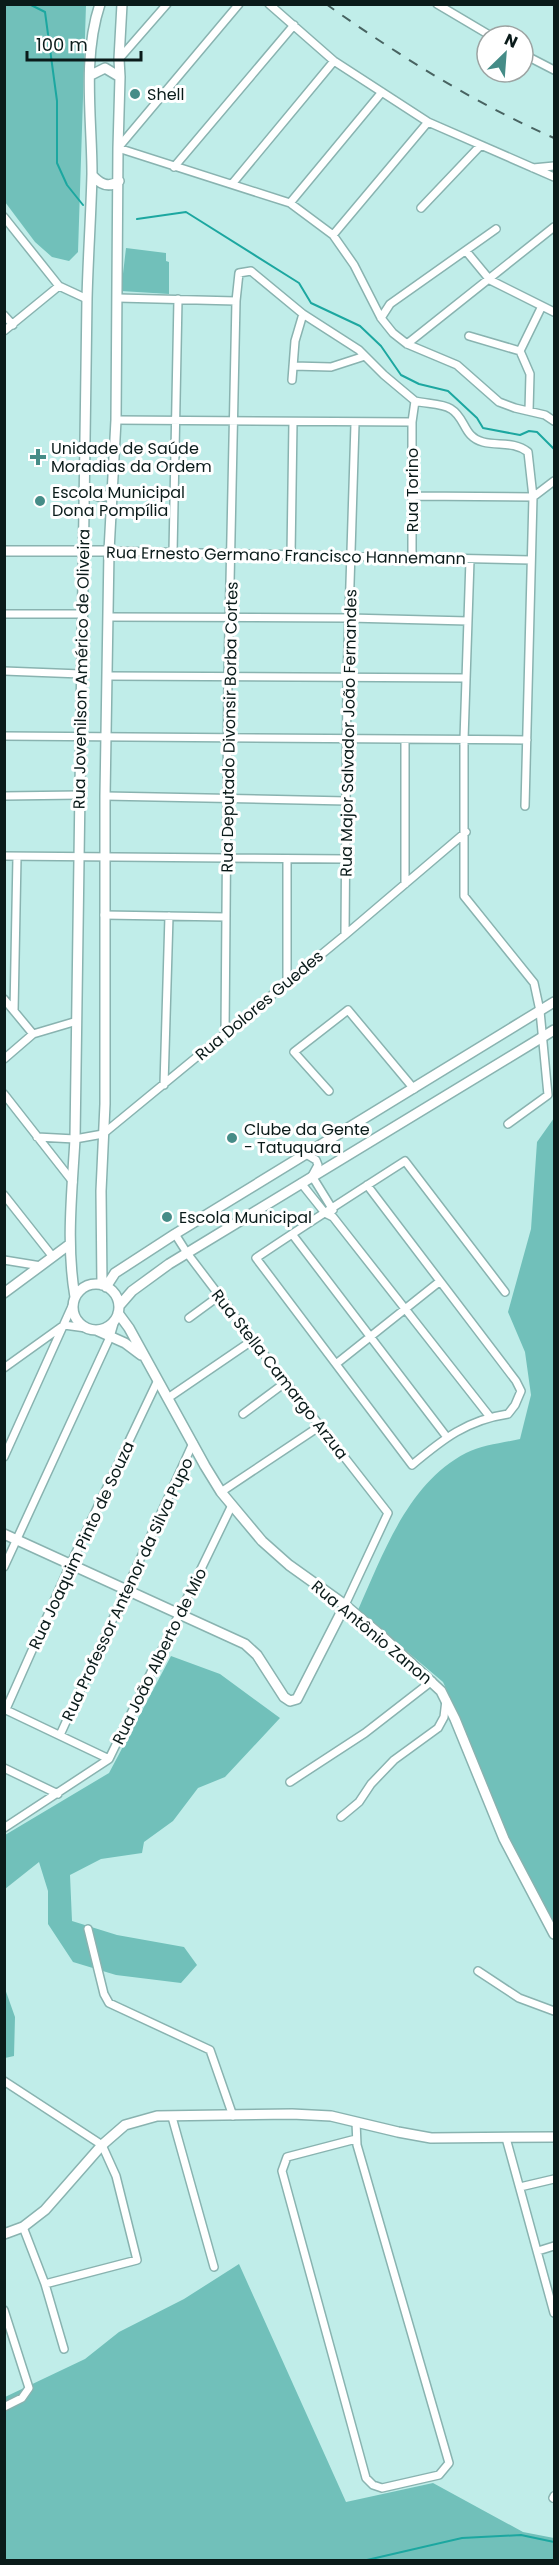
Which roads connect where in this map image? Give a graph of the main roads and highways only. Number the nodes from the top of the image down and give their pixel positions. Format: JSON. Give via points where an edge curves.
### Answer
{"nodes":[{"id":1,"x":100,"y":4,"type":"edge"},
{"id":2,"x":122,"y":4,"type":"edge"},
{"id":3,"x":91,"y":75,"type":"junction"},
{"id":4,"x":120,"y":77,"type":"junction"},
{"id":5,"x":92,"y":175,"type":"junction"},
{"id":6,"x":118,"y":181,"type":"junction"},
{"id":7,"x":85,"y":491,"type":"junction"},
{"id":8,"x":112,"y":494,"type":"junction"},
{"id":9,"x":4,"y":551,"type":"edge"},
{"id":10,"x":82,"y":551,"type":"junction"},
{"id":11,"x":110,"y":551,"type":"junction"},
{"id":12,"x":555,"y":1002,"type":"edge"},
{"id":13,"x":555,"y":1030,"type":"edge"},
{"id":14,"x":70,"y":1244,"type":"junction"},
{"id":15,"x":102,"y":1266,"type":"junction"},
{"id":16,"x":115,"y":1273,"type":"junction"},
{"id":17,"x":104,"y":1286,"type":"junction"},
{"id":18,"x":4,"y":1293,"type":"edge"},
{"id":19,"x":74,"y":1300,"type":"junction"},
{"id":20,"x":117,"y":1313,"type":"junction"},
{"id":21,"x":91,"y":1329,"type":"junction"},
{"id":22,"x":145,"y":1358,"type":"junction"},
{"id":23,"x":4,"y":1534,"type":"edge"},
{"id":24,"x":345,"y":1605,"type":"junction"},
{"id":25,"x":555,"y":1934,"type":"edge"},
{"id":26,"x":555,"y":2137,"type":"edge"},
{"id":27,"x":4,"y":2234,"type":"edge"}],
"edges":[{"from":1,"to":3,"type":"main road","name":"Rua Jovenilson Américo de Oliveira","via":[[93,31]]},
{"from":2,"to":4,"type":"main road","name":"Rua Jovenilson Américo de Oliveira"},
{"from":3,"to":4,"type":"main road","via":[[105,68]]},
{"from":3,"to":5,"type":"main road","name":"Rua Jovenilson Américo de Oliveira"},
{"from":4,"to":6,"type":"main road","name":"Rua Jovenilson Américo de Oliveira"},
{"from":5,"to":6,"type":"main road","via":[[106,185]]},
{"from":5,"to":7,"type":"main road","name":"Rua Jovenilson Américo de Oliveira"},
{"from":6,"to":8,"type":"main road","name":"Rua Jovenilson Américo de Oliveira"},
{"from":7,"to":8,"type":"main road","via":[[101,497]]},
{"from":7,"to":10,"type":"main road","name":"Rua Jovenilson Américo de Oliveira"},
{"from":8,"to":11,"type":"main road","name":"Rua Jovenilson Américo de Oliveira"},
{"from":9,"to":10,"type":"main road","name":"Rua Ernesto Germano Francisco Hannemann"},
{"from":10,"to":11,"type":"main road","name":"Rua Ernesto Germano Francisco Hannemann"},
{"from":10,"to":14,"type":"main road","name":"Rua Jovenilson Américo de Oliveira","via":[[75,1139]]},
{"from":11,"to":15,"type":"main road","name":"Rua Jovenilson Américo de Oliveira"},
{"from":12,"to":16,"type":"main road"},
{"from":13,"to":20,"type":"main road","via":[[186,1253],[132,1291]]},
{"from":14,"to":18,"type":"main road"},
{"from":14,"to":19,"type":"main road","name":"Rua Jovenilson Américo de Oliveira"},
{"from":15,"to":16,"type":"main road"},
{"from":15,"to":17,"type":"main road","name":"Rua Jovenilson Américo de Oliveira"},
{"from":16,"to":17,"type":"main road"},
{"from":17,"to":19,"type":"main road","via":[[84,1288]]},
{"from":17,"to":20,"type":"main road","via":[[115,1295]]},
{"from":19,"to":21,"type":"main road","via":[[75,1318]]},
{"from":20,"to":21,"type":"main road","via":[[110,1325]]},
{"from":20,"to":22,"type":"main road","name":"Rua Antônio Zanon"},
{"from":21,"to":22,"type":"main road","name":"Rua Antônio Zanon","via":[[125,1343]]},
{"from":22,"to":24,"type":"main road","name":"Rua Antônio Zanon","via":[[221,1492],[262,1541]]},
{"from":23,"to":24,"type":"main road","via":[[245,1644],[290,1701],[297,1699]]},
{"from":24,"to":25,"type":"main road","name":"Rua Antônio Zanon","via":[[432,1681],[446,1701],[504,1839]]},
{"from":26,"to":27,"type":"main road","via":[[431,2138],[321,2116],[157,2116],[125,2126],[102,2145],[45,2210],[23,2227]]}]}
